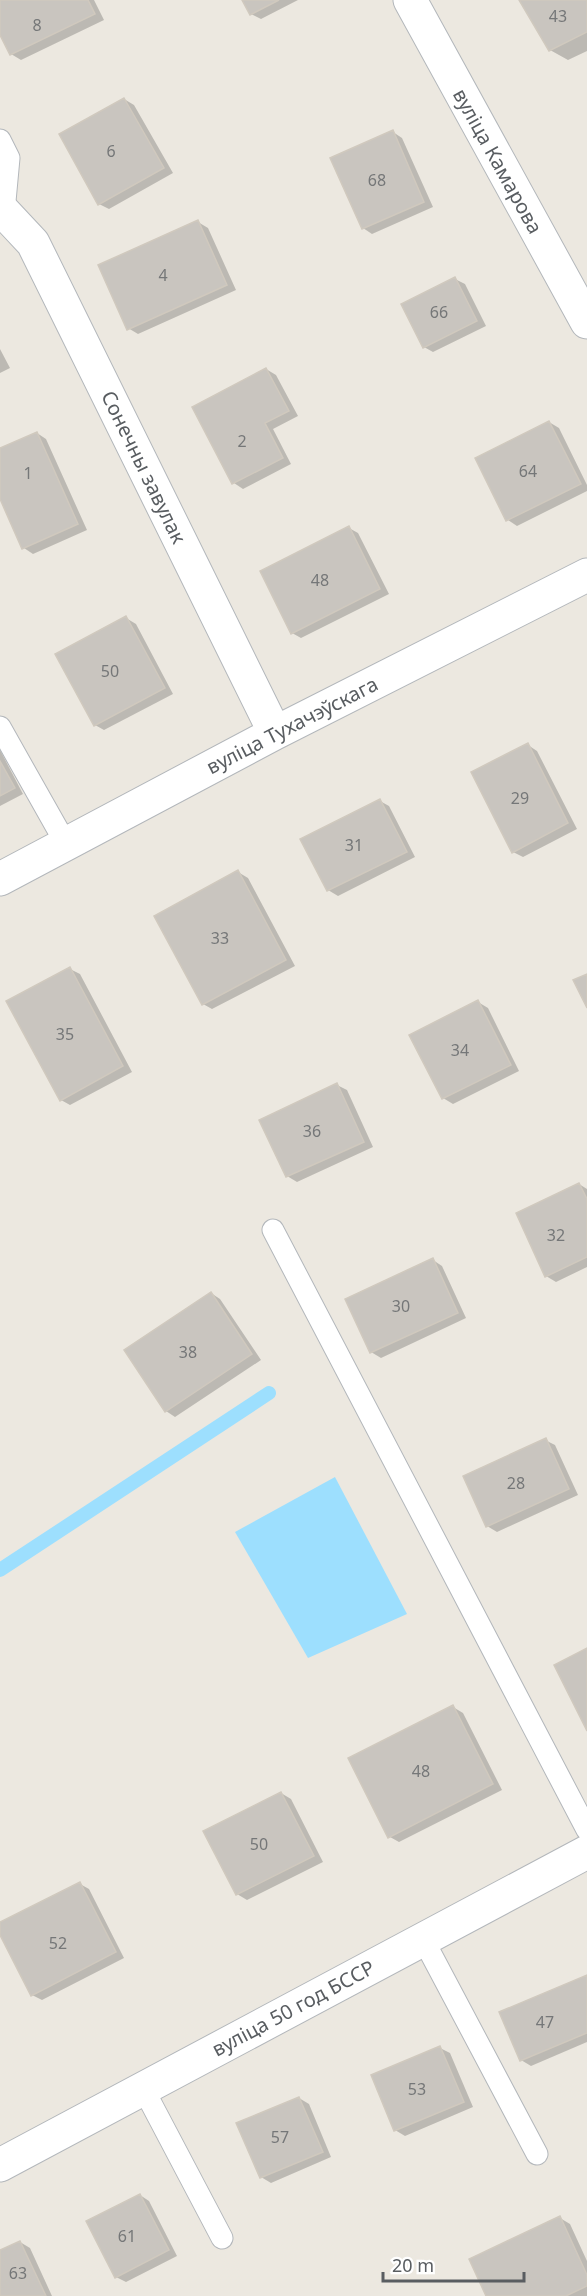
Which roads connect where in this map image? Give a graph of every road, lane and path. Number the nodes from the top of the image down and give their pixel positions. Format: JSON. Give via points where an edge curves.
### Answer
{"nodes":[{"id":1,"x":410,"y":0,"type":"edge"},
{"id":2,"x":0,"y":140,"type":"edge"},
{"id":3,"x":2,"y":212,"type":"edge"},
{"id":4,"x":587,"y":322,"type":"edge"},
{"id":5,"x":587,"y":575,"type":"edge"},
{"id":6,"x":0,"y":727,"type":"edge"},
{"id":7,"x":274,"y":733,"type":"junction"},
{"id":8,"x":66,"y":844,"type":"junction"},
{"id":9,"x":0,"y":879,"type":"edge"},
{"id":10,"x":273,"y":1230,"type":"dead end"},
{"id":11,"x":587,"y":1830,"type":"edge"},
{"id":12,"x":587,"y":1852,"type":"edge"},
{"id":13,"x":423,"y":1939,"type":"junction"},
{"id":14,"x":143,"y":2088,"type":"junction"},
{"id":15,"x":537,"y":2154,"type":"dead end"},
{"id":16,"x":0,"y":2165,"type":"edge"},
{"id":17,"x":222,"y":2238,"type":"dead end"}],
"edges":[{"from":1,"to":4,"type":"street","name":"вуліца Камарова"},
{"from":2,"to":3,"type":"lane","via":[[9,158]]},
{"from":3,"to":7,"type":"street","name":"Сонечны завулак","via":[[33,243]]},
{"from":5,"to":7,"type":"street","name":"вуліца Тухачэўскага"},
{"from":6,"to":8,"type":"lane"},
{"from":7,"to":8,"type":"street","name":"вуліца Тухачэўскага"},
{"from":8,"to":9,"type":"street","name":"вуліца Тухачэўскага"},
{"from":10,"to":11,"type":"lane"},
{"from":12,"to":13,"type":"street","name":"вуліца 50 год БССР"},
{"from":13,"to":14,"type":"street","name":"вуліца 50 год БССР"},
{"from":13,"to":15,"type":"lane"},
{"from":14,"to":16,"type":"street","name":"вуліца 50 год БССР"},
{"from":14,"to":17,"type":"lane"}]}
